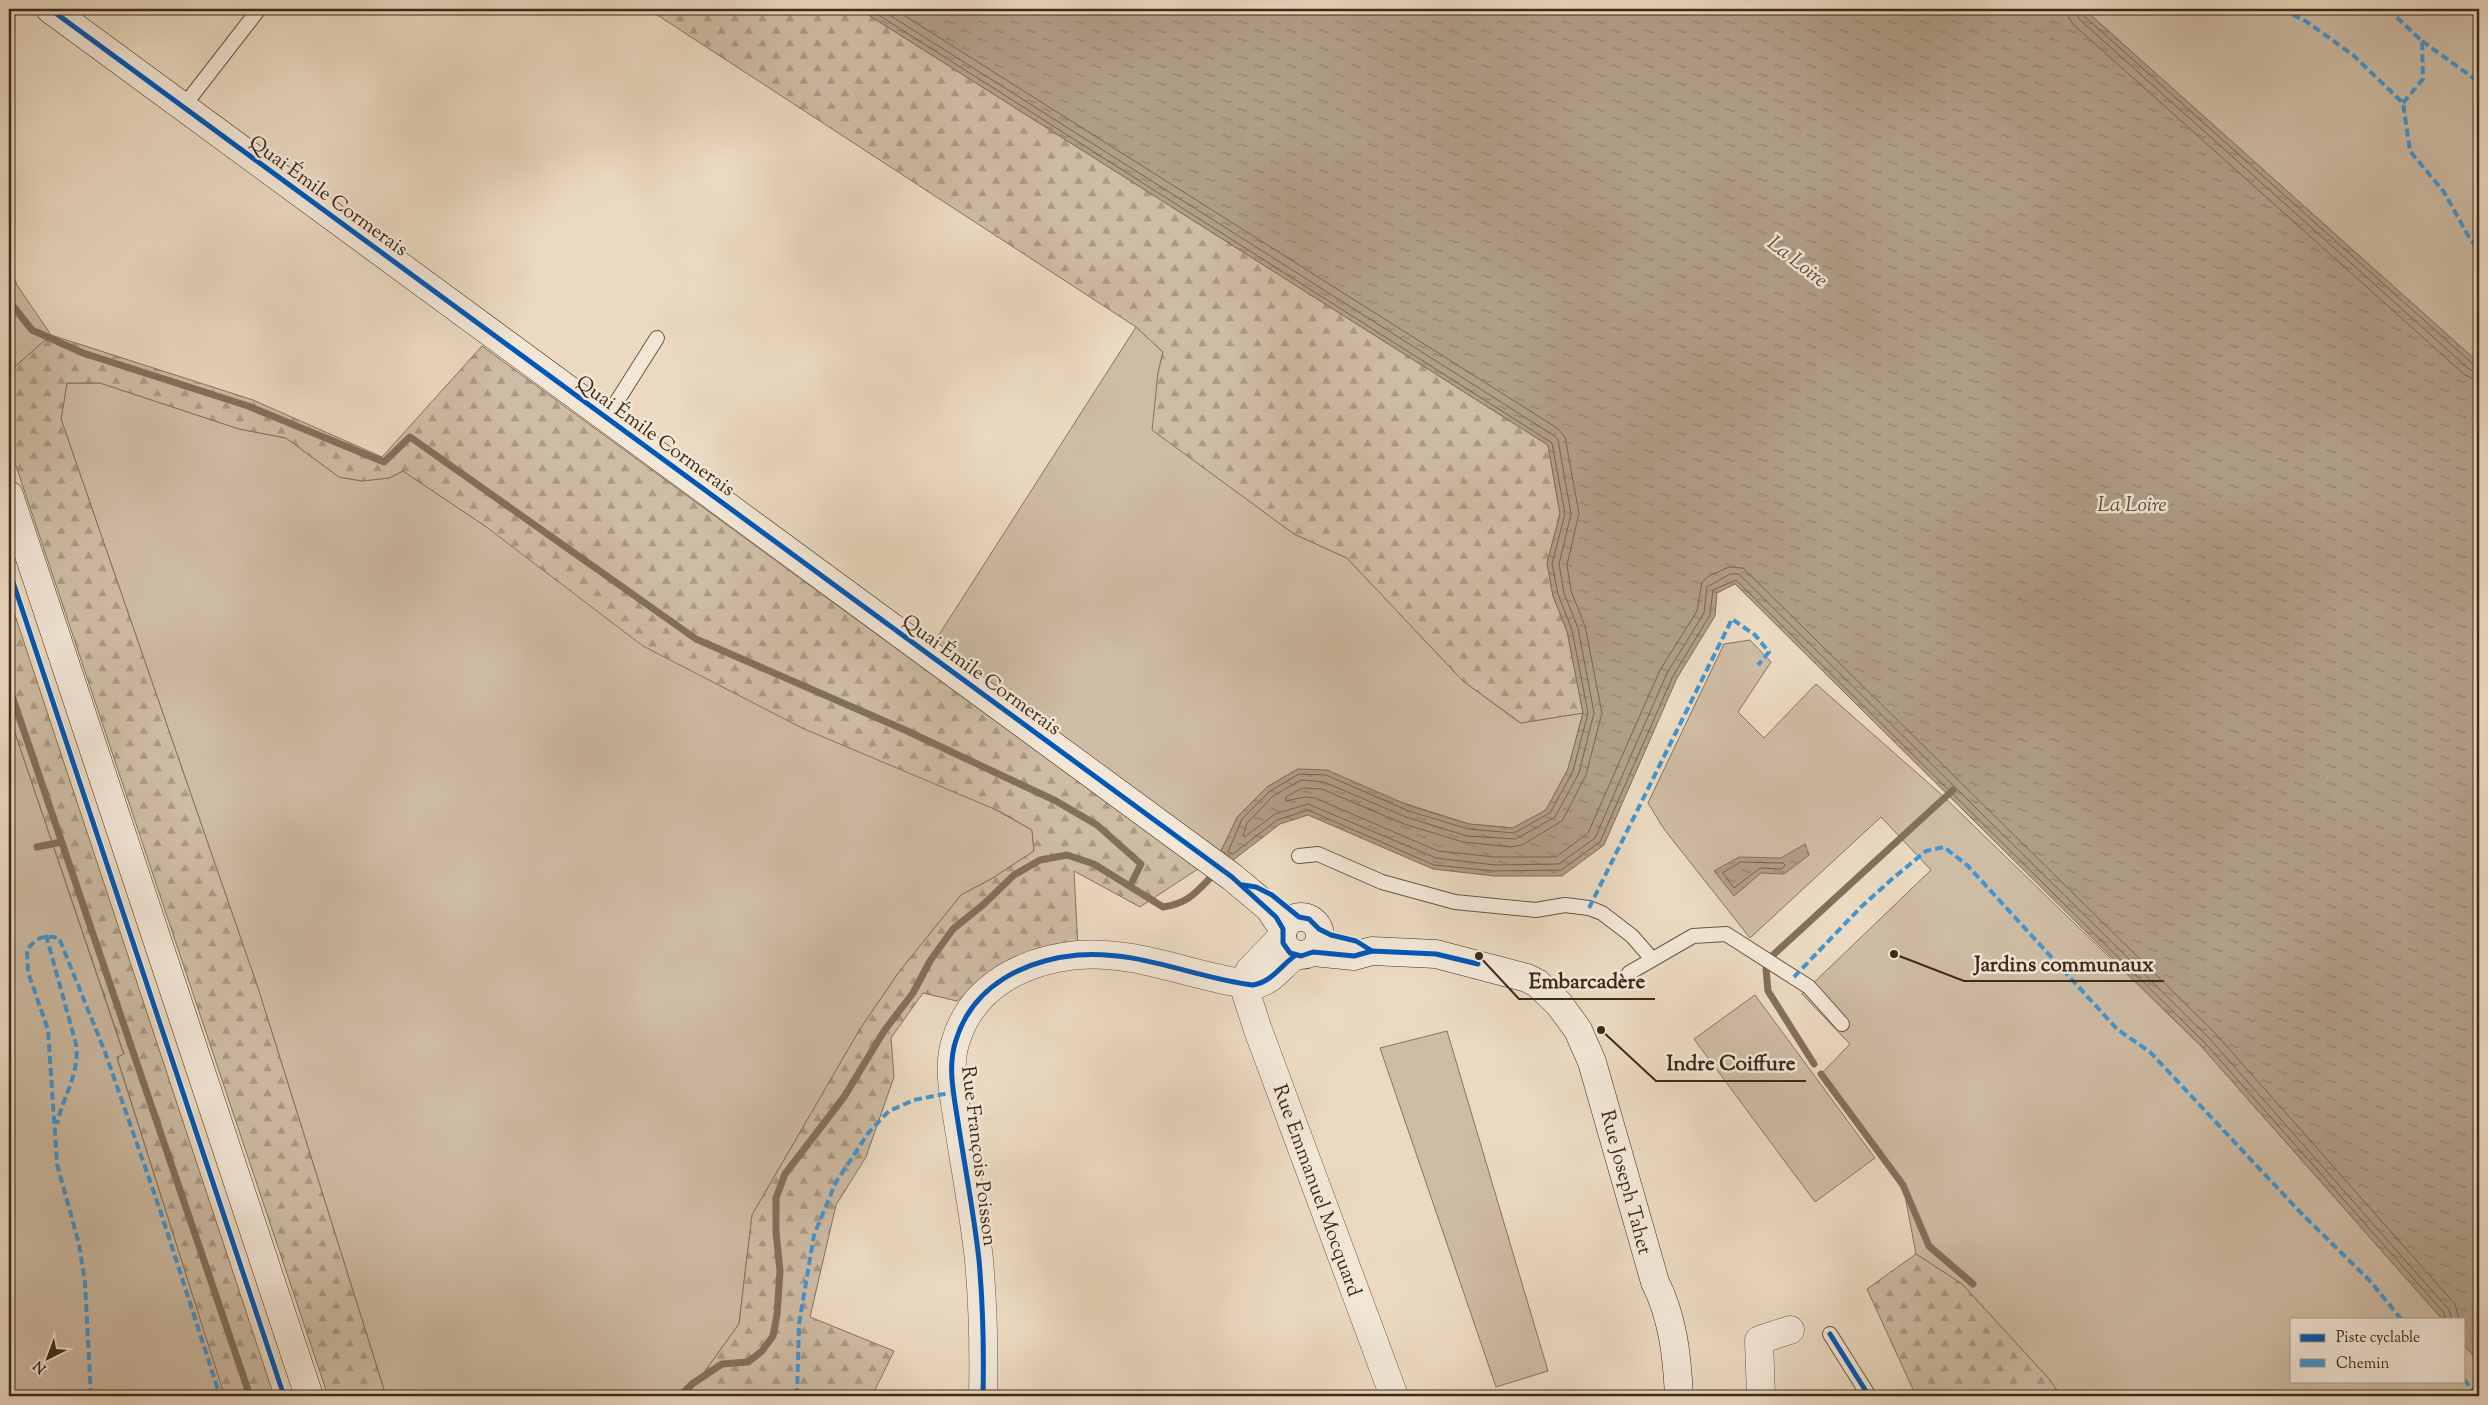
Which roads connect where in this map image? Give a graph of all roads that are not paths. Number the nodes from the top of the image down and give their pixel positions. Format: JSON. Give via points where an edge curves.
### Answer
{"nodes":[{"id":1,"x":50,"y":9,"type":"edge"},
{"id":2,"x":259,"y":9,"type":"edge"},
{"id":3,"x":183,"y":107,"type":"junction"},
{"id":4,"x":657,"y":338,"type":"dead end"},
{"id":5,"x":607,"y":417,"type":"junction"},
{"id":6,"x":9,"y":495,"type":"edge"},
{"id":7,"x":1299,"y":856,"type":"dead end"},
{"id":8,"x":1299,"y":936,"type":"junction"},
{"id":9,"x":1652,"y":959,"type":"junction"},
{"id":10,"x":1629,"y":973,"type":"dead end"},
{"id":11,"x":1243,"y":984,"type":"junction"},
{"id":12,"x":1842,"y":1024,"type":"dead end"},
{"id":13,"x":1790,"y":1330,"type":"dead end"},
{"id":14,"x":1830,"y":1334,"type":"dead end"},
{"id":15,"x":309,"y":1396,"type":"edge"},
{"id":16,"x":983,"y":1396,"type":"edge"},
{"id":17,"x":1394,"y":1396,"type":"edge"},
{"id":18,"x":1679,"y":1396,"type":"edge"},
{"id":19,"x":1761,"y":1396,"type":"edge"},
{"id":20,"x":1869,"y":1396,"type":"edge"}],
"edges":[{"from":1,"to":3,"type":"street","name":"Quai Émile Cormerais"},
{"from":2,"to":3,"type":"lane"},
{"from":3,"to":5,"type":"street","name":"Quai Émile Cormerais"},
{"from":4,"to":5,"type":"lane"},
{"from":5,"to":8,"type":"street","name":"Quai Émile Cormerais","via":[[1203,856],[1238,881],[1272,895]]},
{"from":6,"to":15,"type":"street"},
{"from":7,"to":9,"type":"lane","via":[[1318,854],[1382,882],[1455,902],[1536,910],[1564,906],[1589,908],[1632,936]]},
{"from":8,"to":11,"type":"street","via":[[1254,964]]},
{"from":8,"to":18,"type":"street","name":"Rue Joseph Tahet","via":[[1354,956],[1372,951],[1436,954],[1537,983],[1559,1004],[1578,1030],[1592,1062],[1655,1282],[1666,1304],[1677,1353]]},
{"from":9,"to":10,"type":"lane"},
{"from":9,"to":12,"type":"lane","via":[[1693,936],[1726,934],[1810,987]]},
{"from":11,"to":16,"type":"street","name":"Rue François Poisson","via":[[1113,955],[1078,955],[1028,966],[1002,978],[967,1017],[956,1041],[952,1078],[979,1262]]},
{"from":11,"to":17,"type":"street","name":"Rue Emmanuel Mocquard"},
{"from":13,"to":19,"type":"street","via":[[1759,1340]]},
{"from":14,"to":20,"type":"lane"}]}
